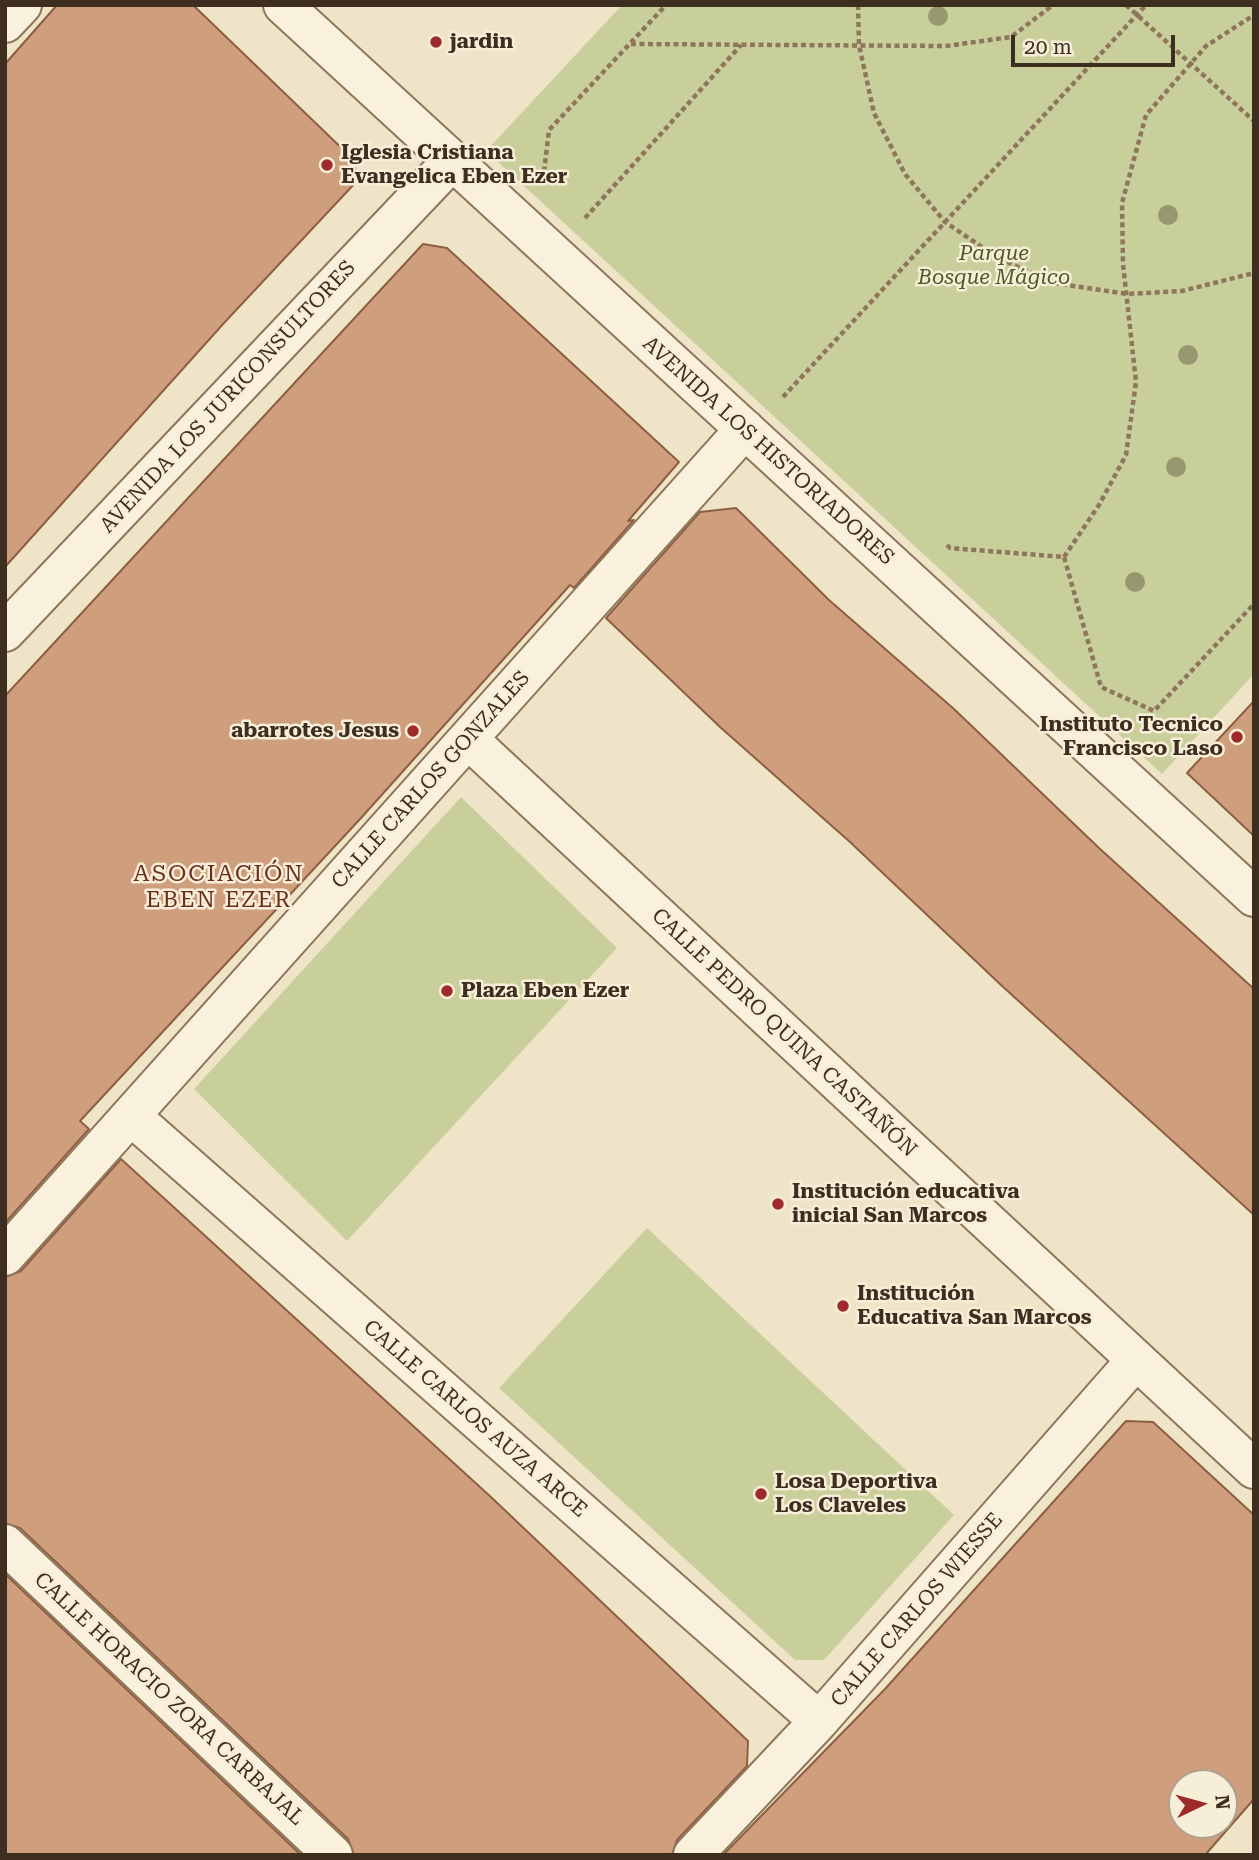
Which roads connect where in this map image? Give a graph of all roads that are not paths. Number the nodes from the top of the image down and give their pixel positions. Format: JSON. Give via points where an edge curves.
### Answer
{"nodes":[{"id":1,"x":22,"y":5,"type":"edge"},
{"id":2,"x":283,"y":5,"type":"edge"},
{"id":3,"x":5,"y":23,"type":"edge"},
{"id":4,"x":451,"y":162,"type":"junction"},
{"id":5,"x":745,"y":429,"type":"junction"},
{"id":6,"x":5,"y":632,"type":"edge"},
{"id":7,"x":468,"y":739,"type":"junction"},
{"id":8,"x":1254,"y":897,"type":"edge"},
{"id":9,"x":131,"y":1116,"type":"junction"},
{"id":10,"x":5,"y":1256,"type":"edge"},
{"id":11,"x":1136,"y":1360,"type":"junction"},
{"id":12,"x":1254,"y":1469,"type":"edge"},
{"id":13,"x":5,"y":1544,"type":"edge"},
{"id":14,"x":819,"y":1721,"type":"junction"},
{"id":15,"x":333,"y":1855,"type":"edge"},
{"id":16,"x":693,"y":1855,"type":"edge"}],
"edges":[{"from":1,"to":3,"type":"street"},
{"from":2,"to":4,"type":"street","name":"AVENIDA LOS HISTORIADORES"},
{"from":4,"to":5,"type":"street","name":"AVENIDA LOS HISTORIADORES"},
{"from":4,"to":6,"type":"street","name":"AVENIDA LOS JURICONSULTORES"},
{"from":5,"to":7,"type":"street","name":"CALLE CARLOS GONZALES"},
{"from":5,"to":8,"type":"street","name":"AVENIDA LOS HISTORIADORES"},
{"from":7,"to":9,"type":"street","name":"CALLE CARLOS GONZALES"},
{"from":7,"to":11,"type":"street","name":"CALLE PEDRO QUINA CASTAÑÓN"},
{"from":9,"to":10,"type":"street","name":"CALLE CARLOS GONZALES"},
{"from":9,"to":14,"type":"street","name":"CALLE CARLOS AUZA ARCE"},
{"from":11,"to":12,"type":"street","name":"CALLE PEDRO QUINA CASTAÑÓN"},
{"from":11,"to":14,"type":"street","name":"CALLE CARLOS WIESSE"},
{"from":13,"to":15,"type":"street","name":"CALLE HORACIO ZORA CARBAJAL"},
{"from":14,"to":16,"type":"street","name":"CALLE CARLOS WIESSE"}]}
